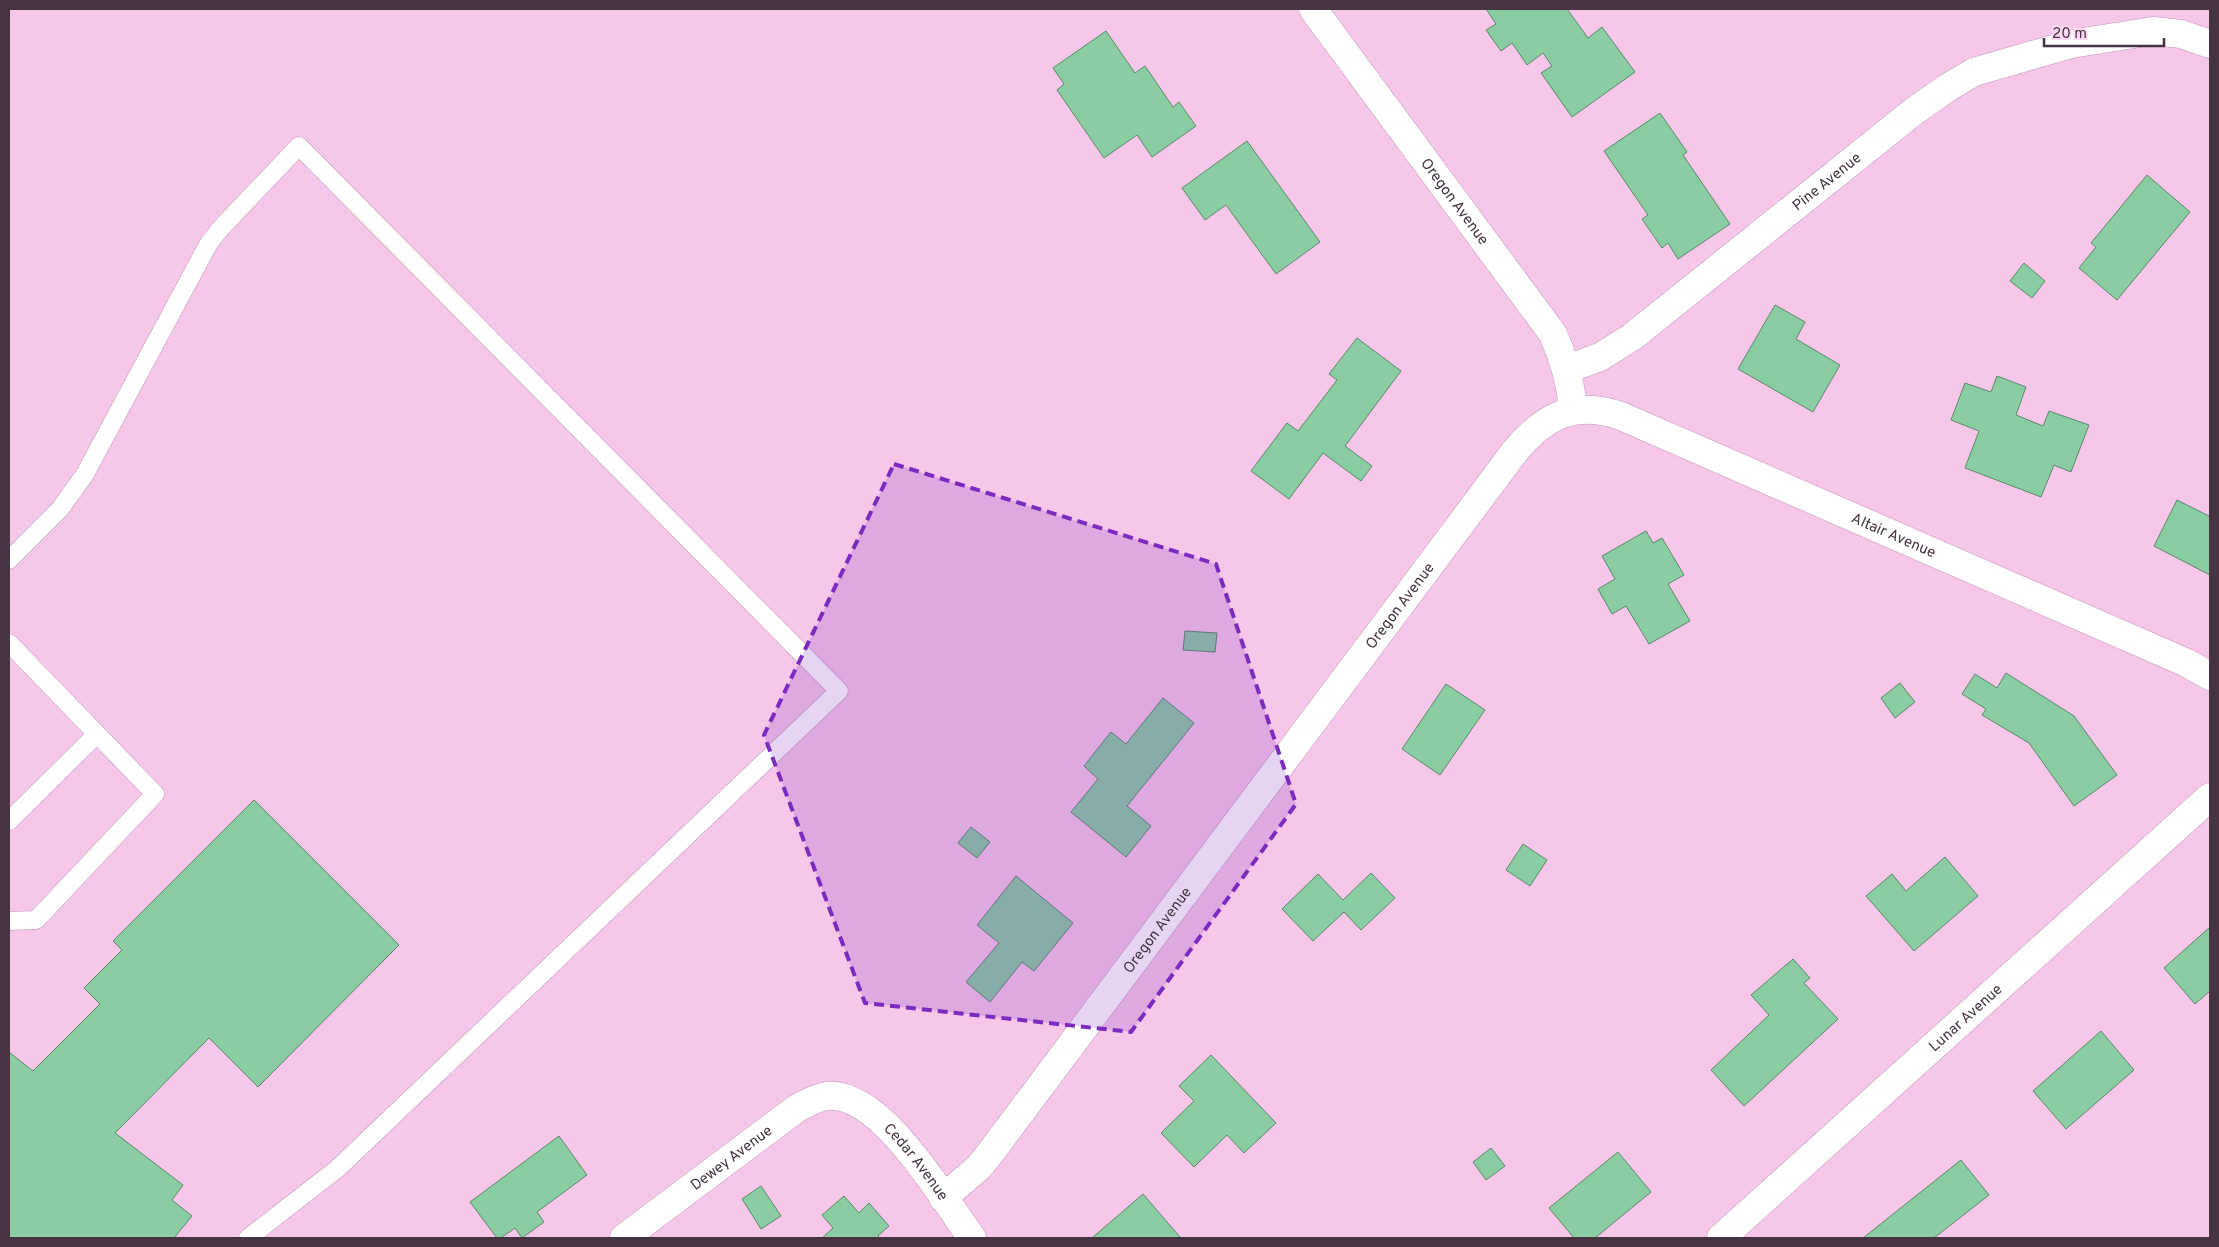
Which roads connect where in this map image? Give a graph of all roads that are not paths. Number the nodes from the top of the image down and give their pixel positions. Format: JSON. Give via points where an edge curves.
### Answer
{"nodes":[{"id":1,"x":1313,"y":9,"type":"edge"},
{"id":2,"x":2210,"y":44,"type":"edge"},
{"id":3,"x":1567,"y":370,"type":"junction"},
{"id":4,"x":1573,"y":410,"type":"junction"},
{"id":5,"x":9,"y":560,"type":"edge"},
{"id":6,"x":9,"y":643,"type":"edge"},
{"id":7,"x":2210,"y":676,"type":"edge"},
{"id":8,"x":97,"y":734,"type":"junction"},
{"id":9,"x":2210,"y":797,"type":"edge"},
{"id":10,"x":9,"y":821,"type":"edge"},
{"id":11,"x":9,"y":920,"type":"edge"},
{"id":12,"x":846,"y":1099,"type":"joint"},
{"id":13,"x":943,"y":1198,"type":"junction"},
{"id":14,"x":248,"y":1238,"type":"edge"},
{"id":15,"x":624,"y":1238,"type":"edge"},
{"id":16,"x":972,"y":1238,"type":"edge"},
{"id":17,"x":1721,"y":1238,"type":"edge"}],
"edges":[{"from":1,"to":3,"type":"street","name":"Oregon Avenue","via":[[1542,318],[1553,334]]},
{"from":2,"to":3,"type":"street","name":"Pine Avenue","via":[[2181,34],[2153,31],[2070,44],[1974,72],[1946,88],[1632,337],[1600,357]]},
{"from":3,"to":4,"type":"street","name":"Oregon Avenue"},
{"from":4,"to":7,"type":"street","name":"Altair Avenue","via":[[1606,410],[1621,416],[2187,663]]},
{"from":4,"to":13,"type":"street","name":"Oregon Avenue","via":[[1539,426],[1516,450],[991,1152],[979,1167]]},
{"from":5,"to":14,"type":"lane","via":[[60,509],[85,474],[209,243],[299,146],[839,691],[337,1169]]},
{"from":6,"to":8,"type":"lane"},
{"from":8,"to":10,"type":"lane"},
{"from":8,"to":11,"type":"lane","via":[[155,794],[36,920]]},
{"from":9,"to":17,"type":"street","name":"Lunar Avenue"},
{"from":12,"to":13,"type":"street","name":"Cedar Avenue","via":[[864,1106],[896,1134]]},
{"from":12,"to":15,"type":"street","name":"Dewey Avenue","via":[[829,1096],[812,1100],[796,1109]]},
{"from":13,"to":16,"type":"street","name":"Cedar Avenue"}]}
